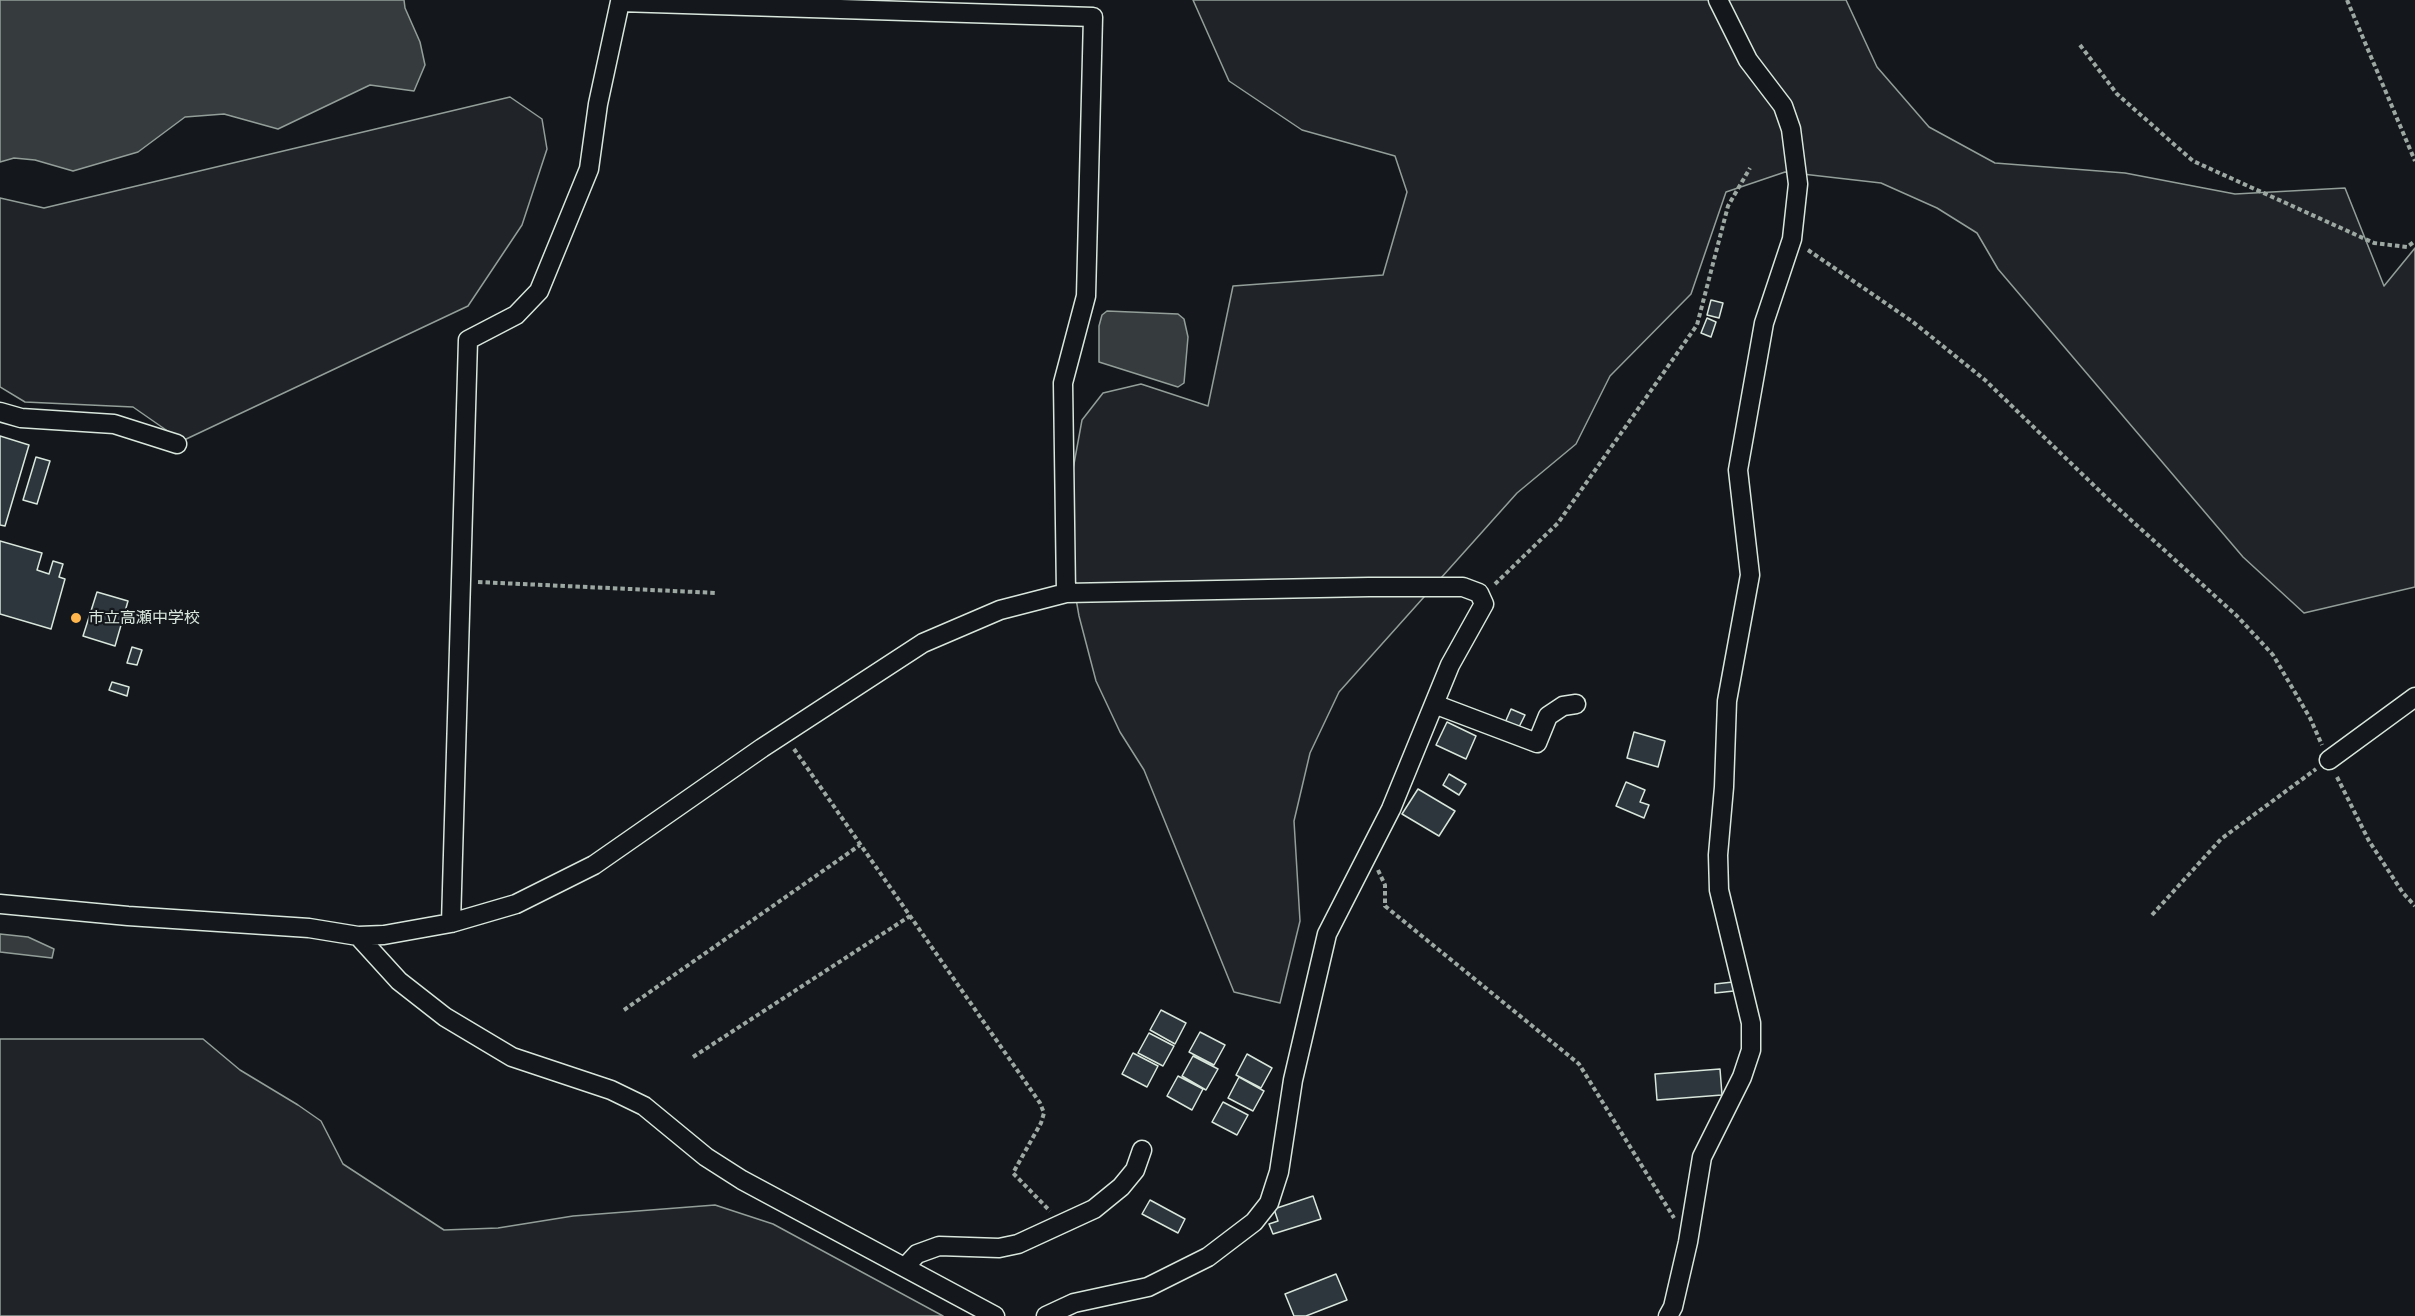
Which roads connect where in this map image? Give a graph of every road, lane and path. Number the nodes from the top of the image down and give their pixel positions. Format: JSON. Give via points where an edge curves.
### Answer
{"nodes":[{"id":1,"x":1718,"y":0,"type":"edge"},
{"id":2,"x":2347,"y":0,"type":"edge"},
{"id":3,"x":2080,"y":45,"type":"dead end"},
{"id":4,"x":2415,"y":161,"type":"edge"},
{"id":5,"x":1750,"y":168,"type":"dead end"},
{"id":6,"x":1792,"y":239,"type":"junction"},
{"id":7,"x":2415,"y":241,"type":"edge"},
{"id":8,"x":0,"y":412,"type":"edge"},
{"id":9,"x":177,"y":444,"type":"dead end"},
{"id":10,"x":461,"y":582,"type":"junction"},
{"id":11,"x":717,"y":593,"type":"dead end"},
{"id":12,"x":1066,"y":593,"type":"junction"},
{"id":13,"x":1481,"y":597,"type":"junction"},
{"id":14,"x":2415,"y":697,"type":"edge"},
{"id":15,"x":1434,"y":704,"type":"junction"},
{"id":16,"x":1576,"y":704,"type":"dead end"},
{"id":17,"x":783,"y":734,"type":"junction"},
{"id":18,"x":2329,"y":760,"type":"junction"},
{"id":19,"x":860,"y":845,"type":"junction"},
{"id":20,"x":1365,"y":860,"type":"junction"},
{"id":21,"x":0,"y":904,"type":"edge"},
{"id":22,"x":2415,"y":906,"type":"edge"},
{"id":23,"x":2152,"y":915,"type":"dead end"},
{"id":24,"x":910,"y":916,"type":"junction"},
{"id":25,"x":451,"y":923,"type":"junction"},
{"id":26,"x":358,"y":936,"type":"junction"},
{"id":27,"x":624,"y":1010,"type":"dead end"},
{"id":28,"x":693,"y":1057,"type":"dead end"},
{"id":29,"x":1142,"y":1150,"type":"dead end"},
{"id":30,"x":1062,"y":1223,"type":"junction"},
{"id":31,"x":1688,"y":1242,"type":"junction"},
{"id":32,"x":905,"y":1267,"type":"junction"},
{"id":33,"x":995,"y":1316,"type":"edge"},
{"id":34,"x":1046,"y":1316,"type":"edge"},
{"id":35,"x":1668,"y":1316,"type":"edge"}],
"edges":[{"from":1,"to":6,"type":"street","via":[[1748,60],[1783,106],[1791,129],[1798,184]]},
{"from":2,"to":4,"type":"path"},
{"from":3,"to":7,"type":"path","via":[[2117,94],[2193,160],[2374,243],[2407,247]]},
{"from":5,"to":13,"type":"path","via":[[1728,206],[1697,325],[1558,524]]},
{"from":6,"to":18,"type":"path","via":[[1913,322],[1985,380],[2237,616],[2273,655]]},
{"from":6,"to":31,"type":"street","via":[[1764,323],[1738,470],[1750,575],[1727,701],[1718,855],[1719,890],[1751,1023],[1751,1050],[1742,1077],[1702,1157]]},
{"from":8,"to":9,"type":"street","via":[[21,418],[114,424]]},
{"from":10,"to":11,"type":"path"},
{"from":10,"to":12,"type":"street","via":[[468,340],[516,315],[539,291],[589,169],[598,104],[620,2],[1093,17],[1086,296],[1063,383]]},
{"from":10,"to":25,"type":"street"},
{"from":12,"to":13,"type":"street","via":[[1369,586],[1463,587]]},
{"from":12,"to":17,"type":"street","via":[[999,610],[923,643]]},
{"from":13,"to":15,"type":"street","via":[[1484,604],[1450,665]]},
{"from":14,"to":18,"type":"street"},
{"from":15,"to":16,"type":"street","via":[[1537,743],[1548,716],[1563,706]]},
{"from":15,"to":20,"type":"street","via":[[1391,809]]},
{"from":17,"to":19,"type":"path"},
{"from":17,"to":25,"type":"street","via":[[594,865],[516,904]]},
{"from":18,"to":22,"type":"path","via":[[2369,841]]},
{"from":18,"to":23,"type":"path","via":[[2221,839]]},
{"from":19,"to":24,"type":"path"},
{"from":19,"to":27,"type":"path"},
{"from":20,"to":31,"type":"path","via":[[1382,872],[1385,906],[1580,1064]]},
{"from":20,"to":34,"type":"street","via":[[1327,934],[1293,1080],[1279,1172],[1269,1203],[1254,1222],[1208,1257],[1148,1287],[1074,1303]]},
{"from":21,"to":26,"type":"street","via":[[309,928]]},
{"from":24,"to":28,"type":"path"},
{"from":24,"to":30,"type":"path","via":[[1040,1103],[1044,1113],[1041,1123],[1013,1173]]},
{"from":25,"to":26,"type":"street"},
{"from":26,"to":32,"type":"street","via":[[399,981],[445,1017],[512,1057],[611,1090],[644,1106],[705,1156],[742,1180]]},
{"from":29,"to":30,"type":"street","via":[[1135,1170],[1121,1187],[1094,1209]]},
{"from":30,"to":32,"type":"street","via":[[1018,1244],[999,1248],[930,1248],[917,1254]]},
{"from":31,"to":35,"type":"street"},
{"from":32,"to":33,"type":"street"}]}
